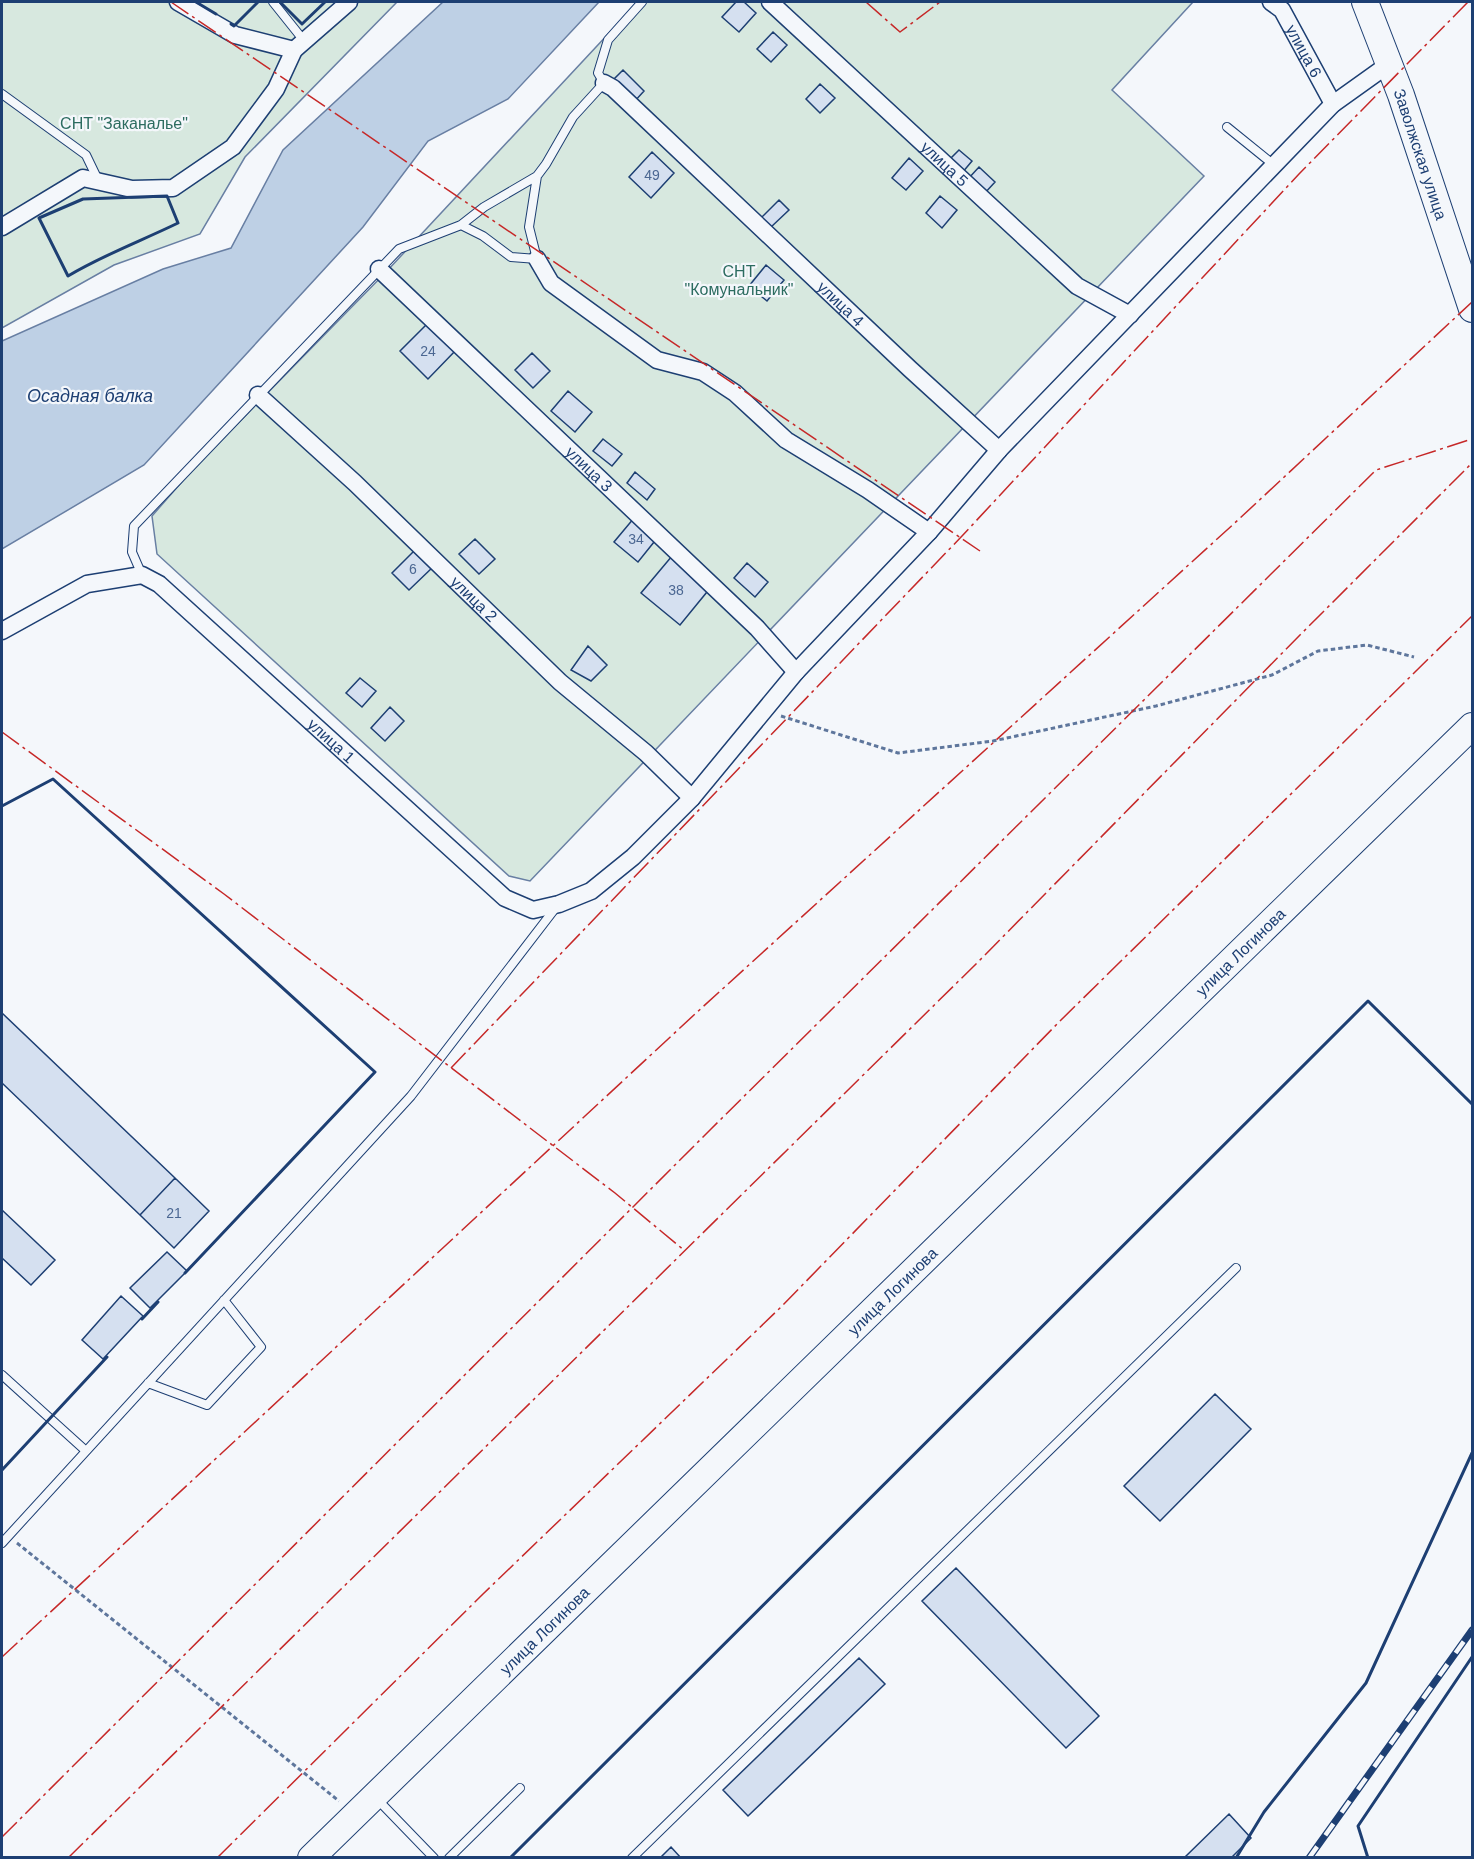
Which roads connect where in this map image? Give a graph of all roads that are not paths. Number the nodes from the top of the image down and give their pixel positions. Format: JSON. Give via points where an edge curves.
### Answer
{"nodes":[{"id":1,"x":178,"y":2,"type":"edge"},
{"id":2,"x":273,"y":2,"type":"edge"},
{"id":3,"x":349,"y":2,"type":"edge"},
{"id":4,"x":642,"y":2,"type":"edge"},
{"id":5,"x":770,"y":2,"type":"edge"},
{"id":6,"x":1271,"y":2,"type":"edge"},
{"id":7,"x":1365,"y":2,"type":"edge"},
{"id":8,"x":299,"y":46,"type":"junction"},
{"id":9,"x":1389,"y":64,"type":"junction"},
{"id":10,"x":604,"y":83,"type":"junction"},
{"id":11,"x":2,"y":94,"type":"edge"},
{"id":12,"x":1333,"y":104,"type":"junction"},
{"id":13,"x":1227,"y":127,"type":"dead end"},
{"id":14,"x":1274,"y":165,"type":"junction"},
{"id":15,"x":537,"y":176,"type":"junction"},
{"id":16,"x":98,"y":180,"type":"junction"},
{"id":17,"x":461,"y":225,"type":"junction"},
{"id":18,"x":2,"y":227,"type":"edge"},
{"id":19,"x":537,"y":259,"type":"junction"},
{"id":20,"x":379,"y":269,"type":"junction"},
{"id":21,"x":1473,"y":309,"type":"edge"},
{"id":22,"x":1130,"y":315,"type":"junction"},
{"id":23,"x":258,"y":395,"type":"junction"},
{"id":24,"x":999,"y":450,"type":"junction"},
{"id":25,"x":929,"y":532,"type":"junction"},
{"id":26,"x":142,"y":575,"type":"junction"},
{"id":27,"x":2,"y":631,"type":"edge"},
{"id":28,"x":796,"y":672,"type":"junction"},
{"id":29,"x":1473,"y":726,"type":"edge"},
{"id":30,"x":692,"y":798,"type":"junction"},
{"id":31,"x":559,"y":904,"type":"junction"},
{"id":32,"x":1236,"y":1268,"type":"dead end"},
{"id":33,"x":224,"y":1300,"type":"junction"},
{"id":34,"x":2,"y":1375,"type":"edge"},
{"id":35,"x":148,"y":1383,"type":"junction"},
{"id":36,"x":86,"y":1451,"type":"junction"},
{"id":37,"x":5,"y":1539,"type":"edge"},
{"id":38,"x":520,"y":1788,"type":"dead end"},
{"id":39,"x":373,"y":1796,"type":"junction"},
{"id":40,"x":311,"y":1857,"type":"edge"},
{"id":41,"x":434,"y":1857,"type":"edge"},
{"id":42,"x":449,"y":1857,"type":"edge"},
{"id":43,"x":632,"y":1857,"type":"edge"}],
"edges":[{"from":1,"to":8,"type":"street","via":[[235,35]]},
{"from":2,"to":8,"type":"lane"},
{"from":3,"to":8,"type":"street"},
{"from":4,"to":10,"type":"lane","via":[[608,40],[598,73]]},
{"from":5,"to":22,"type":"street","name":"улица 5","via":[[1077,286]]},
{"from":6,"to":12,"type":"street","name":"улица 6","via":[[1282,10]]},
{"from":7,"to":9,"type":"main road","name":"Заволжская улица"},
{"from":8,"to":16,"type":"street","via":[[276,89],[233,147],[173,188],[132,189]]},
{"from":9,"to":12,"type":"street","name":"улица 1"},
{"from":9,"to":21,"type":"main road","name":"Заволжская улица"},
{"from":10,"to":15,"type":"lane","via":[[573,117]]},
{"from":10,"to":24,"type":"street","name":"улица 4"},
{"from":11,"to":16,"type":"lane","via":[[86,155]]},
{"from":12,"to":14,"type":"street","name":"улица 1"},
{"from":13,"to":14,"type":"lane"},
{"from":14,"to":22,"type":"street","name":"улица 1"},
{"from":15,"to":17,"type":"lane"},
{"from":15,"to":19,"type":"lane","via":[[529,227]]},
{"from":16,"to":18,"type":"street","via":[[83,178]]},
{"from":17,"to":19,"type":"lane","via":[[511,256]]},
{"from":17,"to":20,"type":"lane","via":[[399,249]]},
{"from":19,"to":25,"type":"street","via":[[551,284],[657,360],[703,372],[719,382],[786,440]]},
{"from":20,"to":23,"type":"lane"},
{"from":20,"to":28,"type":"street","name":"улица 3","via":[[757,628]]},
{"from":22,"to":24,"type":"street","name":"улица 1"},
{"from":23,"to":26,"type":"lane","via":[[134,525],[132,552]]},
{"from":23,"to":30,"type":"street","name":"улица 2","via":[[553,675],[646,753]]},
{"from":24,"to":25,"type":"street","name":"улица 1"},
{"from":25,"to":28,"type":"street","name":"улица 1"},
{"from":26,"to":27,"type":"street","via":[[87,584]]},
{"from":26,"to":31,"type":"street","name":"улица 1","via":[[159,584],[505,898],[533,910]]},
{"from":28,"to":30,"type":"street","name":"улица 1"},
{"from":29,"to":39,"type":"main road","name":"улица Логинова"},
{"from":30,"to":31,"type":"street","name":"улица 1","via":[[591,891]]},
{"from":31,"to":33,"type":"lane","via":[[411,1096]]},
{"from":32,"to":43,"type":"lane"},
{"from":33,"to":35,"type":"lane"},
{"from":33,"to":35,"type":"lane","via":[[261,1347],[207,1405]]},
{"from":34,"to":36,"type":"lane"},
{"from":35,"to":36,"type":"lane"},
{"from":36,"to":37,"type":"lane"},
{"from":38,"to":42,"type":"lane"},
{"from":39,"to":40,"type":"main road","name":"улица Логинова"},
{"from":39,"to":41,"type":"lane"}]}
